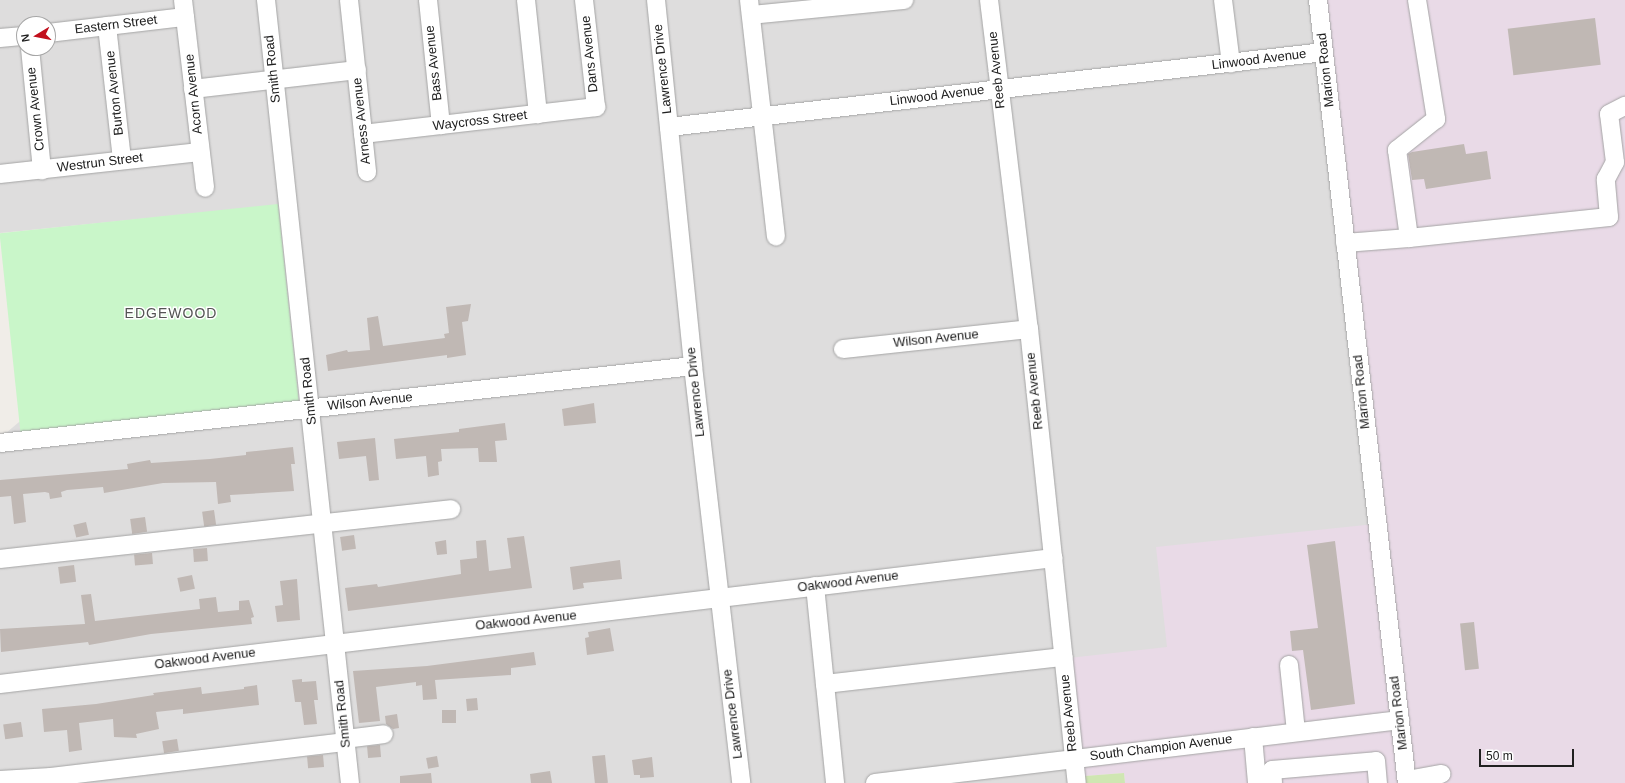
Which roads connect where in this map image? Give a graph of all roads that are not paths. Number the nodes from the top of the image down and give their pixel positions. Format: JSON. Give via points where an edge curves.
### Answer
{"nodes":[{"id":1,"x":266,"y":0,"type":"edge"},
{"id":2,"x":351,"y":0,"type":"edge"},
{"id":3,"x":428,"y":0,"type":"edge"},
{"id":4,"x":526,"y":0,"type":"edge"},
{"id":5,"x":584,"y":0,"type":"edge"},
{"id":6,"x":656,"y":0,"type":"edge"},
{"id":7,"x":904,"y":0,"type":"edge"},
{"id":8,"x":989,"y":0,"type":"edge"},
{"id":9,"x":1223,"y":0,"type":"edge"},
{"id":10,"x":1318,"y":0,"type":"edge"},
{"id":11,"x":1417,"y":0,"type":"edge"},
{"id":12,"x":750,"y":8,"type":"edge"},
{"id":13,"x":184,"y":9,"type":"edge"},
{"id":14,"x":107,"y":26,"type":"junction"},
{"id":15,"x":56,"y":32,"type":"edge"},
{"id":16,"x":16,"y":37,"type":"edge"},
{"id":17,"x":0,"y":38,"type":"edge"},
{"id":18,"x":1324,"y":52,"type":"junction"},
{"id":19,"x":31,"y":56,"type":"edge"},
{"id":20,"x":1230,"y":64,"type":"junction"},
{"id":21,"x":357,"y":70,"type":"junction"},
{"id":22,"x":274,"y":79,"type":"junction"},
{"id":23,"x":193,"y":89,"type":"junction"},
{"id":24,"x":999,"y":89,"type":"junction"},
{"id":25,"x":1625,"y":106,"type":"edge"},
{"id":26,"x":596,"y":108,"type":"joint"},
{"id":27,"x":538,"y":114,"type":"junction"},
{"id":28,"x":763,"y":116,"type":"junction"},
{"id":29,"x":441,"y":125,"type":"junction"},
{"id":30,"x":669,"y":127,"type":"junction"},
{"id":31,"x":363,"y":134,"type":"junction"},
{"id":32,"x":200,"y":152,"type":"junction"},
{"id":33,"x":122,"y":160,"type":"junction"},
{"id":34,"x":42,"y":170,"type":"junction"},
{"id":35,"x":367,"y":172,"type":"dead end"},
{"id":36,"x":0,"y":174,"type":"edge"},
{"id":37,"x":205,"y":188,"type":"dead end"},
{"id":38,"x":776,"y":236,"type":"dead end"},
{"id":39,"x":1408,"y":238,"type":"junction"},
{"id":40,"x":1345,"y":243,"type":"junction"},
{"id":41,"x":1029,"y":329,"type":"junction"},
{"id":42,"x":843,"y":349,"type":"dead end"},
{"id":43,"x":693,"y":366,"type":"junction"},
{"id":44,"x":310,"y":408,"type":"junction"},
{"id":45,"x":0,"y":443,"type":"edge"},
{"id":46,"x":451,"y":509,"type":"dead end"},
{"id":47,"x":322,"y":524,"type":"junction"},
{"id":48,"x":1053,"y":558,"type":"junction"},
{"id":49,"x":0,"y":560,"type":"edge"},
{"id":50,"x":815,"y":586,"type":"junction"},
{"id":51,"x":719,"y":597,"type":"junction"},
{"id":52,"x":335,"y":643,"type":"junction"},
{"id":53,"x":1063,"y":657,"type":"junction"},
{"id":54,"x":1289,"y":665,"type":"dead end"},
{"id":55,"x":0,"y":684,"type":"edge"},
{"id":56,"x":825,"y":684,"type":"junction"},
{"id":57,"x":1400,"y":720,"type":"junction"},
{"id":58,"x":1296,"y":732,"type":"junction"},
{"id":59,"x":384,"y":734,"type":"dead end"},
{"id":60,"x":1253,"y":737,"type":"junction"},
{"id":61,"x":345,"y":740,"type":"junction"},
{"id":62,"x":1074,"y":759,"type":"junction"},
{"id":63,"x":1441,"y":774,"type":"dead end"},
{"id":64,"x":0,"y":780,"type":"edge"},
{"id":65,"x":1407,"y":781,"type":"edge"},
{"id":66,"x":350,"y":783,"type":"edge"},
{"id":67,"x":741,"y":783,"type":"edge"},
{"id":68,"x":836,"y":783,"type":"edge"},
{"id":69,"x":875,"y":783,"type":"edge"},
{"id":70,"x":1077,"y":783,"type":"edge"},
{"id":71,"x":1257,"y":783,"type":"edge"},
{"id":72,"x":1273,"y":783,"type":"edge"},
{"id":73,"x":1378,"y":783,"type":"edge"}],
"edges":[{"from":1,"to":22,"type":"street","name":"Smith Road"},
{"from":2,"to":21,"type":"street","name":"Arness Avenue"},
{"from":3,"to":29,"type":"street","name":"Bass Avenue"},
{"from":4,"to":27,"type":"street"},
{"from":5,"to":26,"type":"street","name":"Dans Avenue"},
{"from":6,"to":30,"type":"street","name":"Lawrence Drive"},
{"from":7,"to":12,"type":"street"},
{"from":8,"to":24,"type":"street","name":"Reeb Avenue"},
{"from":9,"to":20,"type":"street"},
{"from":10,"to":18,"type":"street","name":"Marion Road"},
{"from":11,"to":39,"type":"street","via":[[1436,118],[1397,150]]},
{"from":12,"to":28,"type":"street"},
{"from":13,"to":14,"type":"street","name":"Eastern Street"},
{"from":13,"to":23,"type":"street","name":"Acorn Avenue"},
{"from":14,"to":15,"type":"street","name":"Eastern Street"},
{"from":14,"to":33,"type":"street","name":"Burton Avenue"},
{"from":16,"to":17,"type":"street"},
{"from":18,"to":20,"type":"street","name":"Linwood Avenue"},
{"from":18,"to":40,"type":"street","name":"Marion Road"},
{"from":19,"to":34,"type":"street","name":"Crown Avenue"},
{"from":20,"to":24,"type":"street","name":"Linwood Avenue"},
{"from":21,"to":22,"type":"street","name":"Arness Avenue"},
{"from":21,"to":31,"type":"street","name":"Arness Avenue"},
{"from":22,"to":23,"type":"street","name":"Arness Avenue"},
{"from":22,"to":44,"type":"street","name":"Smith Road"},
{"from":23,"to":32,"type":"street","name":"Acorn Avenue"},
{"from":24,"to":28,"type":"street","name":"Linwood Avenue"},
{"from":24,"to":41,"type":"street","name":"Reeb Avenue"},
{"from":25,"to":39,"type":"street","via":[[1609,114],[1615,162],[1606,179],[1609,217]]},
{"from":26,"to":27,"type":"street","name":"Waycross Street"},
{"from":27,"to":29,"type":"street","name":"Waycross Street"},
{"from":28,"to":30,"type":"street","name":"Linwood Avenue"},
{"from":28,"to":38,"type":"street"},
{"from":29,"to":31,"type":"street","name":"Waycross Street"},
{"from":30,"to":43,"type":"street","name":"Lawrence Drive"},
{"from":31,"to":35,"type":"street","name":"Arness Avenue"},
{"from":32,"to":33,"type":"street","name":"Westrun Street"},
{"from":32,"to":37,"type":"street","name":"Acorn Avenue"},
{"from":33,"to":34,"type":"street","name":"Westrun Street"},
{"from":34,"to":36,"type":"street","name":"Westrun Street"},
{"from":39,"to":40,"type":"street"},
{"from":40,"to":57,"type":"street","name":"Marion Road"},
{"from":41,"to":42,"type":"street","name":"Wilson Avenue"},
{"from":41,"to":48,"type":"street","name":"Reeb Avenue"},
{"from":43,"to":44,"type":"street","name":"Wilson Avenue"},
{"from":43,"to":51,"type":"street","name":"Lawrence Drive"},
{"from":44,"to":45,"type":"street","name":"Wilson Avenue"},
{"from":44,"to":47,"type":"street","name":"Smith Road"},
{"from":46,"to":47,"type":"street"},
{"from":47,"to":49,"type":"street"},
{"from":47,"to":52,"type":"street","name":"Smith Road"},
{"from":48,"to":50,"type":"street","name":"Oakwood Avenue"},
{"from":48,"to":53,"type":"street","name":"Reeb Avenue"},
{"from":50,"to":51,"type":"street","name":"Oakwood Avenue"},
{"from":50,"to":56,"type":"street"},
{"from":51,"to":52,"type":"street","name":"Oakwood Avenue"},
{"from":51,"to":67,"type":"street","name":"Lawrence Drive"},
{"from":52,"to":55,"type":"street","name":"Oakwood Avenue"},
{"from":52,"to":61,"type":"street","name":"Smith Road"},
{"from":53,"to":56,"type":"street"},
{"from":53,"to":62,"type":"street","name":"Reeb Avenue"},
{"from":54,"to":58,"type":"street"},
{"from":56,"to":68,"type":"street"},
{"from":57,"to":58,"type":"street","name":"South Champion Avenue"},
{"from":57,"to":65,"type":"street","name":"Marion Road"},
{"from":58,"to":60,"type":"street","name":"South Champion Avenue"},
{"from":59,"to":61,"type":"street"},
{"from":60,"to":62,"type":"street","name":"South Champion Avenue"},
{"from":60,"to":71,"type":"street"},
{"from":61,"to":64,"type":"street","via":[[51,777]]},
{"from":61,"to":66,"type":"street","name":"Smith Road"},
{"from":62,"to":69,"type":"street","name":"South Champion Avenue"},
{"from":62,"to":70,"type":"street","name":"Reeb Avenue"},
{"from":63,"to":65,"type":"street"},
{"from":72,"to":73,"type":"street","via":[[1272,770],[1376,761]]}]}
